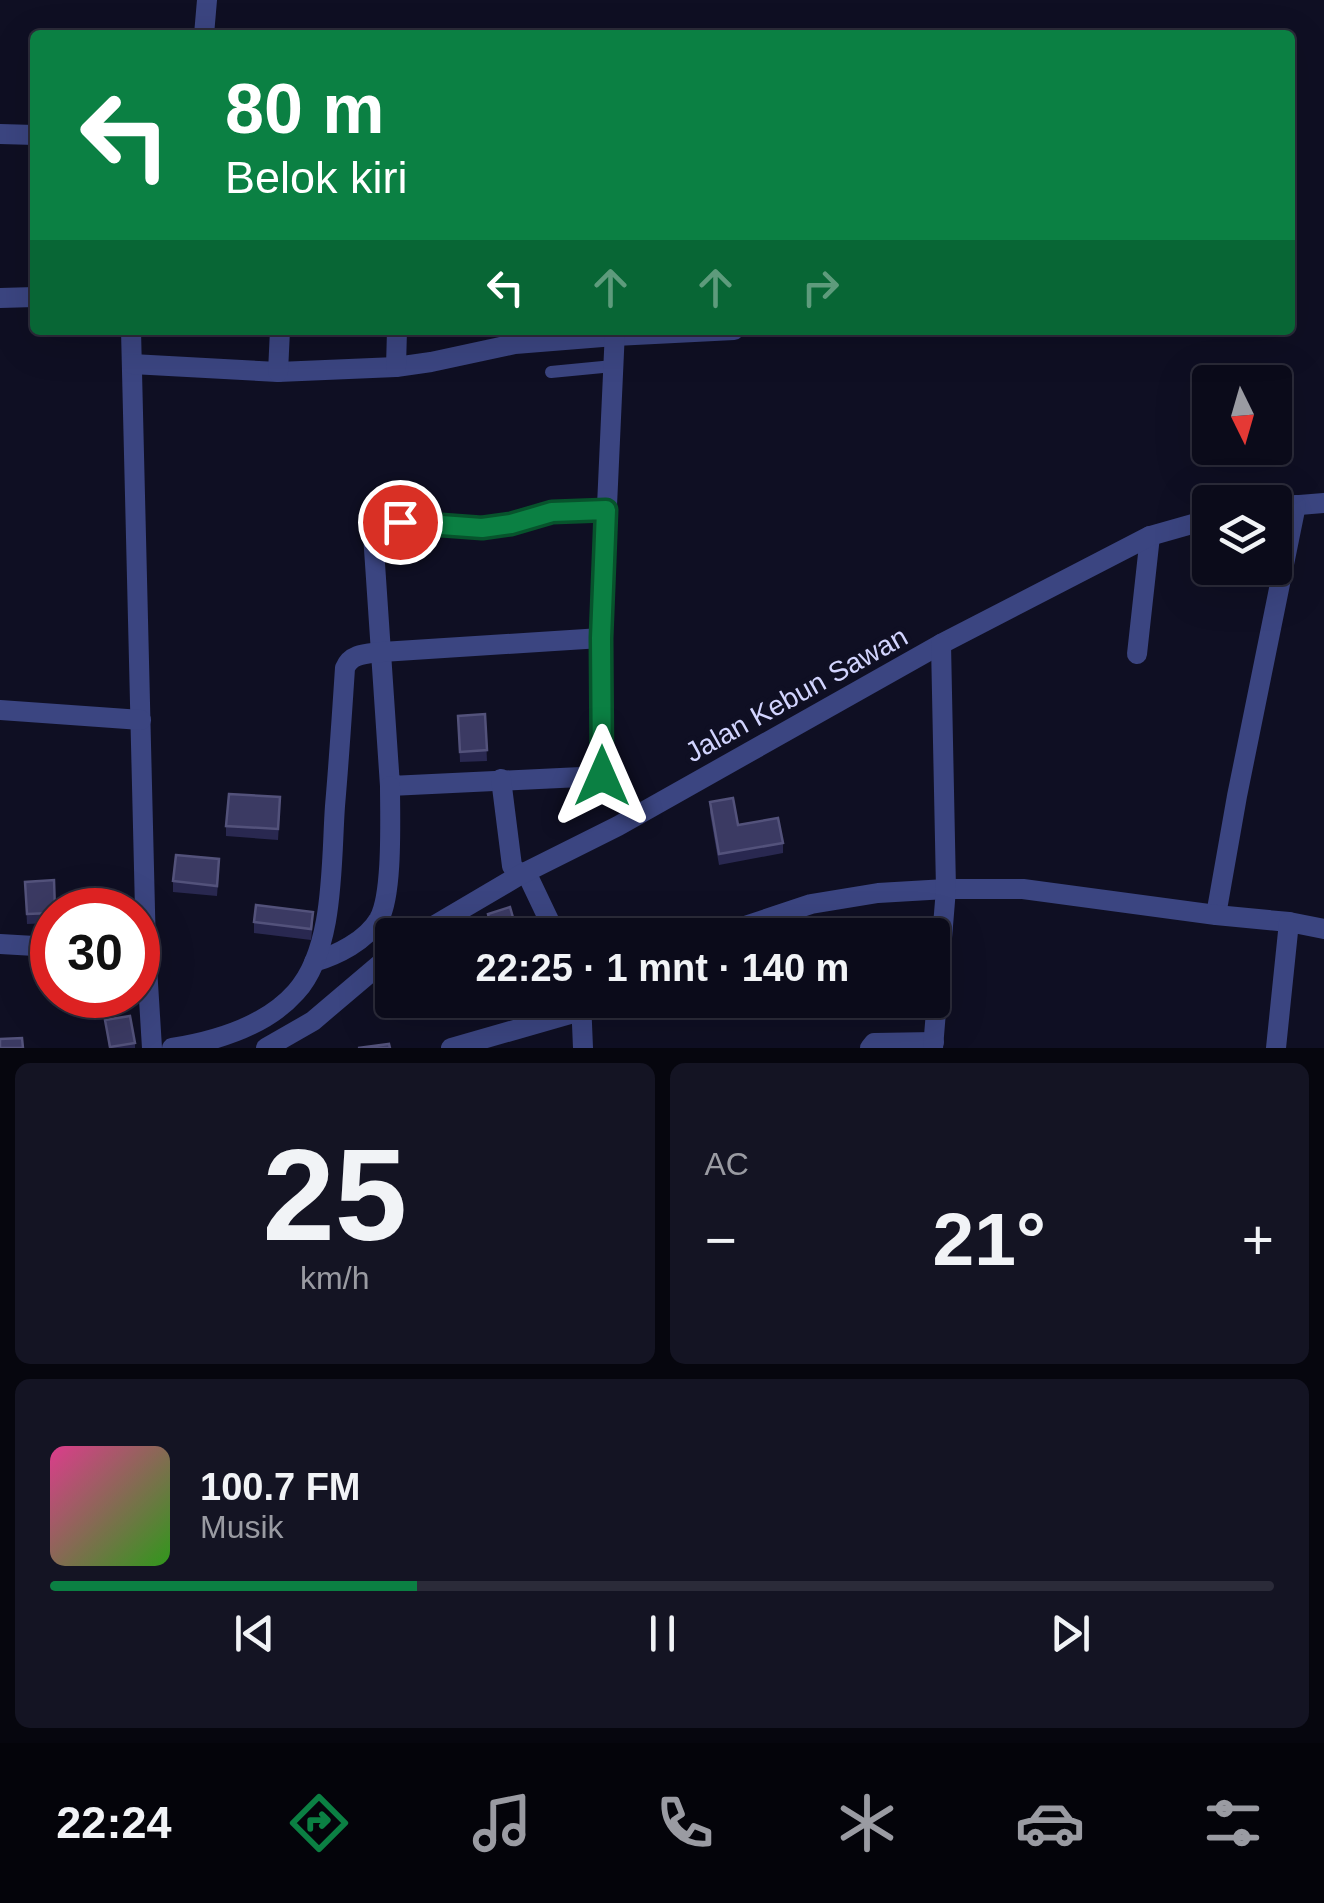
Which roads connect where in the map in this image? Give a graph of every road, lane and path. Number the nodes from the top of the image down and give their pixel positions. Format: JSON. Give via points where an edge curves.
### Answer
{"nodes":[{"id":1,"x":207,"y":0,"type":"edge"},
{"id":2,"x":204,"y":30,"type":"edge"},
{"id":3,"x":0,"y":134,"type":"edge"},
{"id":4,"x":30,"y":135,"type":"edge"},
{"id":5,"x":0,"y":298,"type":"edge"},
{"id":6,"x":30,"y":298,"type":"edge"},
{"id":7,"x":131,"y":335,"type":"edge"},
{"id":8,"x":280,"y":335,"type":"edge"},
{"id":9,"x":397,"y":335,"type":"edge"},
{"id":10,"x":699,"y":335,"type":"edge"},
{"id":11,"x":514,"y":337,"type":"edge"},
{"id":12,"x":614,"y":347,"type":"edge"},
{"id":13,"x":132,"y":364,"type":"junction"},
{"id":14,"x":396,"y":367,"type":"junction"},
{"id":15,"x":278,"y":372,"type":"junction"},
{"id":16,"x":550,"y":372,"type":"dead end"},
{"id":17,"x":1324,"y":504,"type":"edge"},
{"id":18,"x":1292,"y":506,"type":"edge"},
{"id":19,"x":606,"y":510,"type":"junction"},
{"id":20,"x":1192,"y":525,"type":"edge"},
{"id":21,"x":1150,"y":536,"type":"junction"},
{"id":22,"x":1273,"y":585,"type":"edge"},
{"id":23,"x":601,"y":638,"type":"junction"},
{"id":24,"x":941,"y":644,"type":"junction"},
{"id":25,"x":382,"y":652,"type":"junction"},
{"id":26,"x":1136,"y":654,"type":"dead end"},
{"id":27,"x":0,"y":710,"type":"edge"},
{"id":28,"x":141,"y":720,"type":"junction"},
{"id":29,"x":501,"y":779,"type":"junction"},
{"id":30,"x":390,"y":786,"type":"junction"},
{"id":31,"x":519,"y":871,"type":"junction"},
{"id":32,"x":142,"y":888,"type":"edge"},
{"id":33,"x":946,"y":889,"type":"junction"},
{"id":34,"x":1216,"y":915,"type":"junction"},
{"id":35,"x":445,"y":918,"type":"edge"},
{"id":36,"x":546,"y":918,"type":"edge"},
{"id":37,"x":769,"y":918,"type":"edge"},
{"id":38,"x":1289,"y":922,"type":"junction"},
{"id":39,"x":1324,"y":929,"type":"edge"},
{"id":40,"x":0,"y":944,"type":"edge"},
{"id":41,"x":30,"y":945,"type":"edge"},
{"id":42,"x":314,"y":962,"type":"junction"},
{"id":43,"x":375,"y":969,"type":"edge"},
{"id":44,"x":149,"y":1018,"type":"edge"},
{"id":45,"x":544,"y":1018,"type":"edge"},
{"id":46,"x":582,"y":1018,"type":"edge"},
{"id":47,"x":934,"y":1045,"type":"edge"},
{"id":48,"x":152,"y":1048,"type":"edge"},
{"id":49,"x":172,"y":1048,"type":"edge"},
{"id":50,"x":266,"y":1048,"type":"edge"},
{"id":51,"x":451,"y":1048,"type":"edge"},
{"id":52,"x":584,"y":1048,"type":"edge"},
{"id":53,"x":870,"y":1048,"type":"edge"},
{"id":54,"x":1276,"y":1048,"type":"edge"}],
"edges":[{"from":1,"to":2,"type":"street"},
{"from":3,"to":4,"type":"street"},
{"from":5,"to":6,"type":"street"},
{"from":7,"to":13,"type":"street"},
{"from":8,"to":15,"type":"street"},
{"from":9,"to":14,"type":"street"},
{"from":10,"to":12,"type":"street"},
{"from":11,"to":12,"type":"street"},
{"from":11,"to":14,"type":"street"},
{"from":12,"to":16,"type":"lane"},
{"from":12,"to":19,"type":"street"},
{"from":13,"to":15,"type":"street"},
{"from":13,"to":28,"type":"street"},
{"from":14,"to":15,"type":"street"},
{"from":17,"to":18,"type":"street"},
{"from":19,"to":23,"type":"street"},
{"from":19,"to":25,"type":"street","via":[[552,512],[482,528],[381,524],[373,534]]},
{"from":20,"to":21,"type":"street","name":"Jalan Kebun Sawan"},
{"from":21,"to":24,"type":"street","name":"Jalan Kebun Sawan"},
{"from":21,"to":26,"type":"street"},
{"from":22,"to":34,"type":"street"},
{"from":23,"to":25,"type":"street"},
{"from":23,"to":29,"type":"street","via":[[602,776]]},
{"from":24,"to":31,"type":"street","name":"Jalan Kebun Sawan","via":[[618,826]]},
{"from":24,"to":33,"type":"street"},
{"from":25,"to":30,"type":"street"},
{"from":25,"to":42,"type":"street","via":[[352,658],[345,668],[330,887]]},
{"from":27,"to":28,"type":"street"},
{"from":28,"to":32,"type":"street"},
{"from":29,"to":30,"type":"street"},
{"from":29,"to":31,"type":"street"},
{"from":30,"to":42,"type":"street","via":[[381,916],[345,949]]},
{"from":31,"to":35,"type":"street","name":"Jalan Kebun Sawan"},
{"from":31,"to":36,"type":"street"},
{"from":33,"to":34,"type":"street","via":[[1023,889]]},
{"from":33,"to":37,"type":"street","via":[[878,893]]},
{"from":33,"to":47,"type":"street"},
{"from":34,"to":38,"type":"street"},
{"from":38,"to":39,"type":"street"},
{"from":38,"to":54,"type":"street"},
{"from":40,"to":41,"type":"street"},
{"from":42,"to":49,"type":"street","via":[[298,990],[252,1024]]},
{"from":43,"to":50,"type":"street","via":[[313,1022]]},
{"from":44,"to":48,"type":"street"},
{"from":45,"to":51,"type":"street"},
{"from":46,"to":52,"type":"street"},
{"from":47,"to":53,"type":"street"}]}
